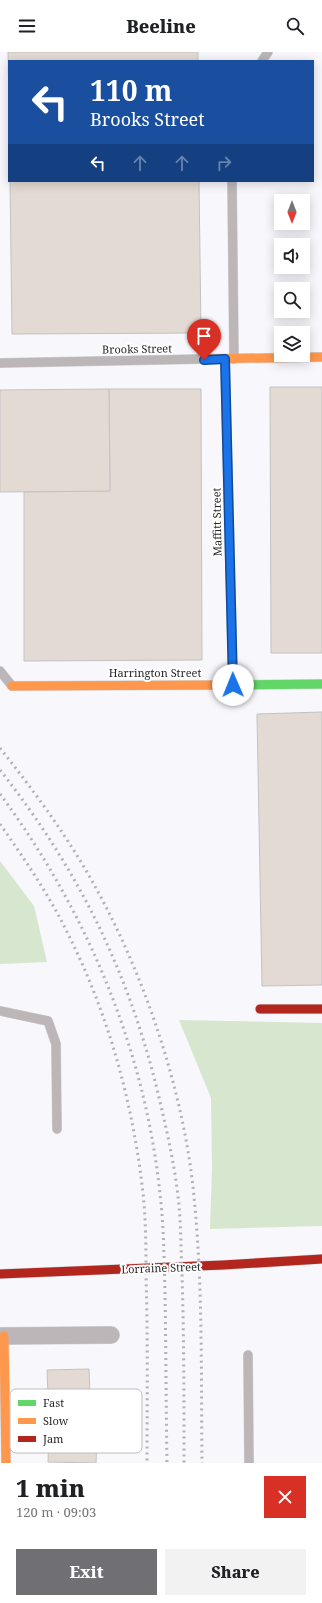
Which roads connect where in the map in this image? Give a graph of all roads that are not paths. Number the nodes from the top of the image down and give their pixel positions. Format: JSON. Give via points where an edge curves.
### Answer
{"nodes":[{"id":1,"x":232,"y":182,"type":"edge"},
{"id":2,"x":322,"y":357,"type":"edge"},
{"id":3,"x":230,"y":359,"type":"junction"},
{"id":4,"x":204,"y":360,"type":"joint"},
{"id":5,"x":0,"y":363,"type":"edge"},
{"id":6,"x":0,"y":670,"type":"edge"},
{"id":7,"x":322,"y":684,"type":"edge"},
{"id":8,"x":233,"y":685,"type":"junction"},
{"id":9,"x":12,"y":686,"type":"joint"},
{"id":10,"x":260,"y":1009,"type":"dead end"},
{"id":11,"x":322,"y":1009,"type":"edge"},
{"id":12,"x":0,"y":1010,"type":"edge"},
{"id":13,"x":57,"y":1129,"type":"dead end"},
{"id":14,"x":322,"y":1259,"type":"edge"},
{"id":15,"x":0,"y":1274,"type":"edge"},
{"id":16,"x":111,"y":1335,"type":"dead end"},
{"id":17,"x":2,"y":1336,"type":"edge"},
{"id":18,"x":248,"y":1355,"type":"dead end"},
{"id":19,"x":6,"y":1463,"type":"edge"},
{"id":20,"x":249,"y":1463,"type":"edge"}],
"edges":[{"from":1,"to":3,"type":"lane","name":"Maffitt Street"},
{"from":2,"to":3,"type":"street","name":"Brooks Street"},
{"from":3,"to":4,"type":"street","name":"Brooks Street"},
{"from":3,"to":8,"type":"lane","name":"Maffitt Street"},
{"from":4,"to":5,"type":"lane","name":"Brooks Street"},
{"from":6,"to":9,"type":"lane"},
{"from":7,"to":8,"type":"street","name":"Harrington Street"},
{"from":8,"to":9,"type":"street","name":"Harrington Street"},
{"from":10,"to":11,"type":"street"},
{"from":12,"to":13,"type":"lane","via":[[48,1021],[56,1044]]},
{"from":14,"to":15,"type":"street","name":"Lorraine Street"},
{"from":16,"to":17,"type":"street"},
{"from":17,"to":19,"type":"street"},
{"from":18,"to":20,"type":"lane"}]}
